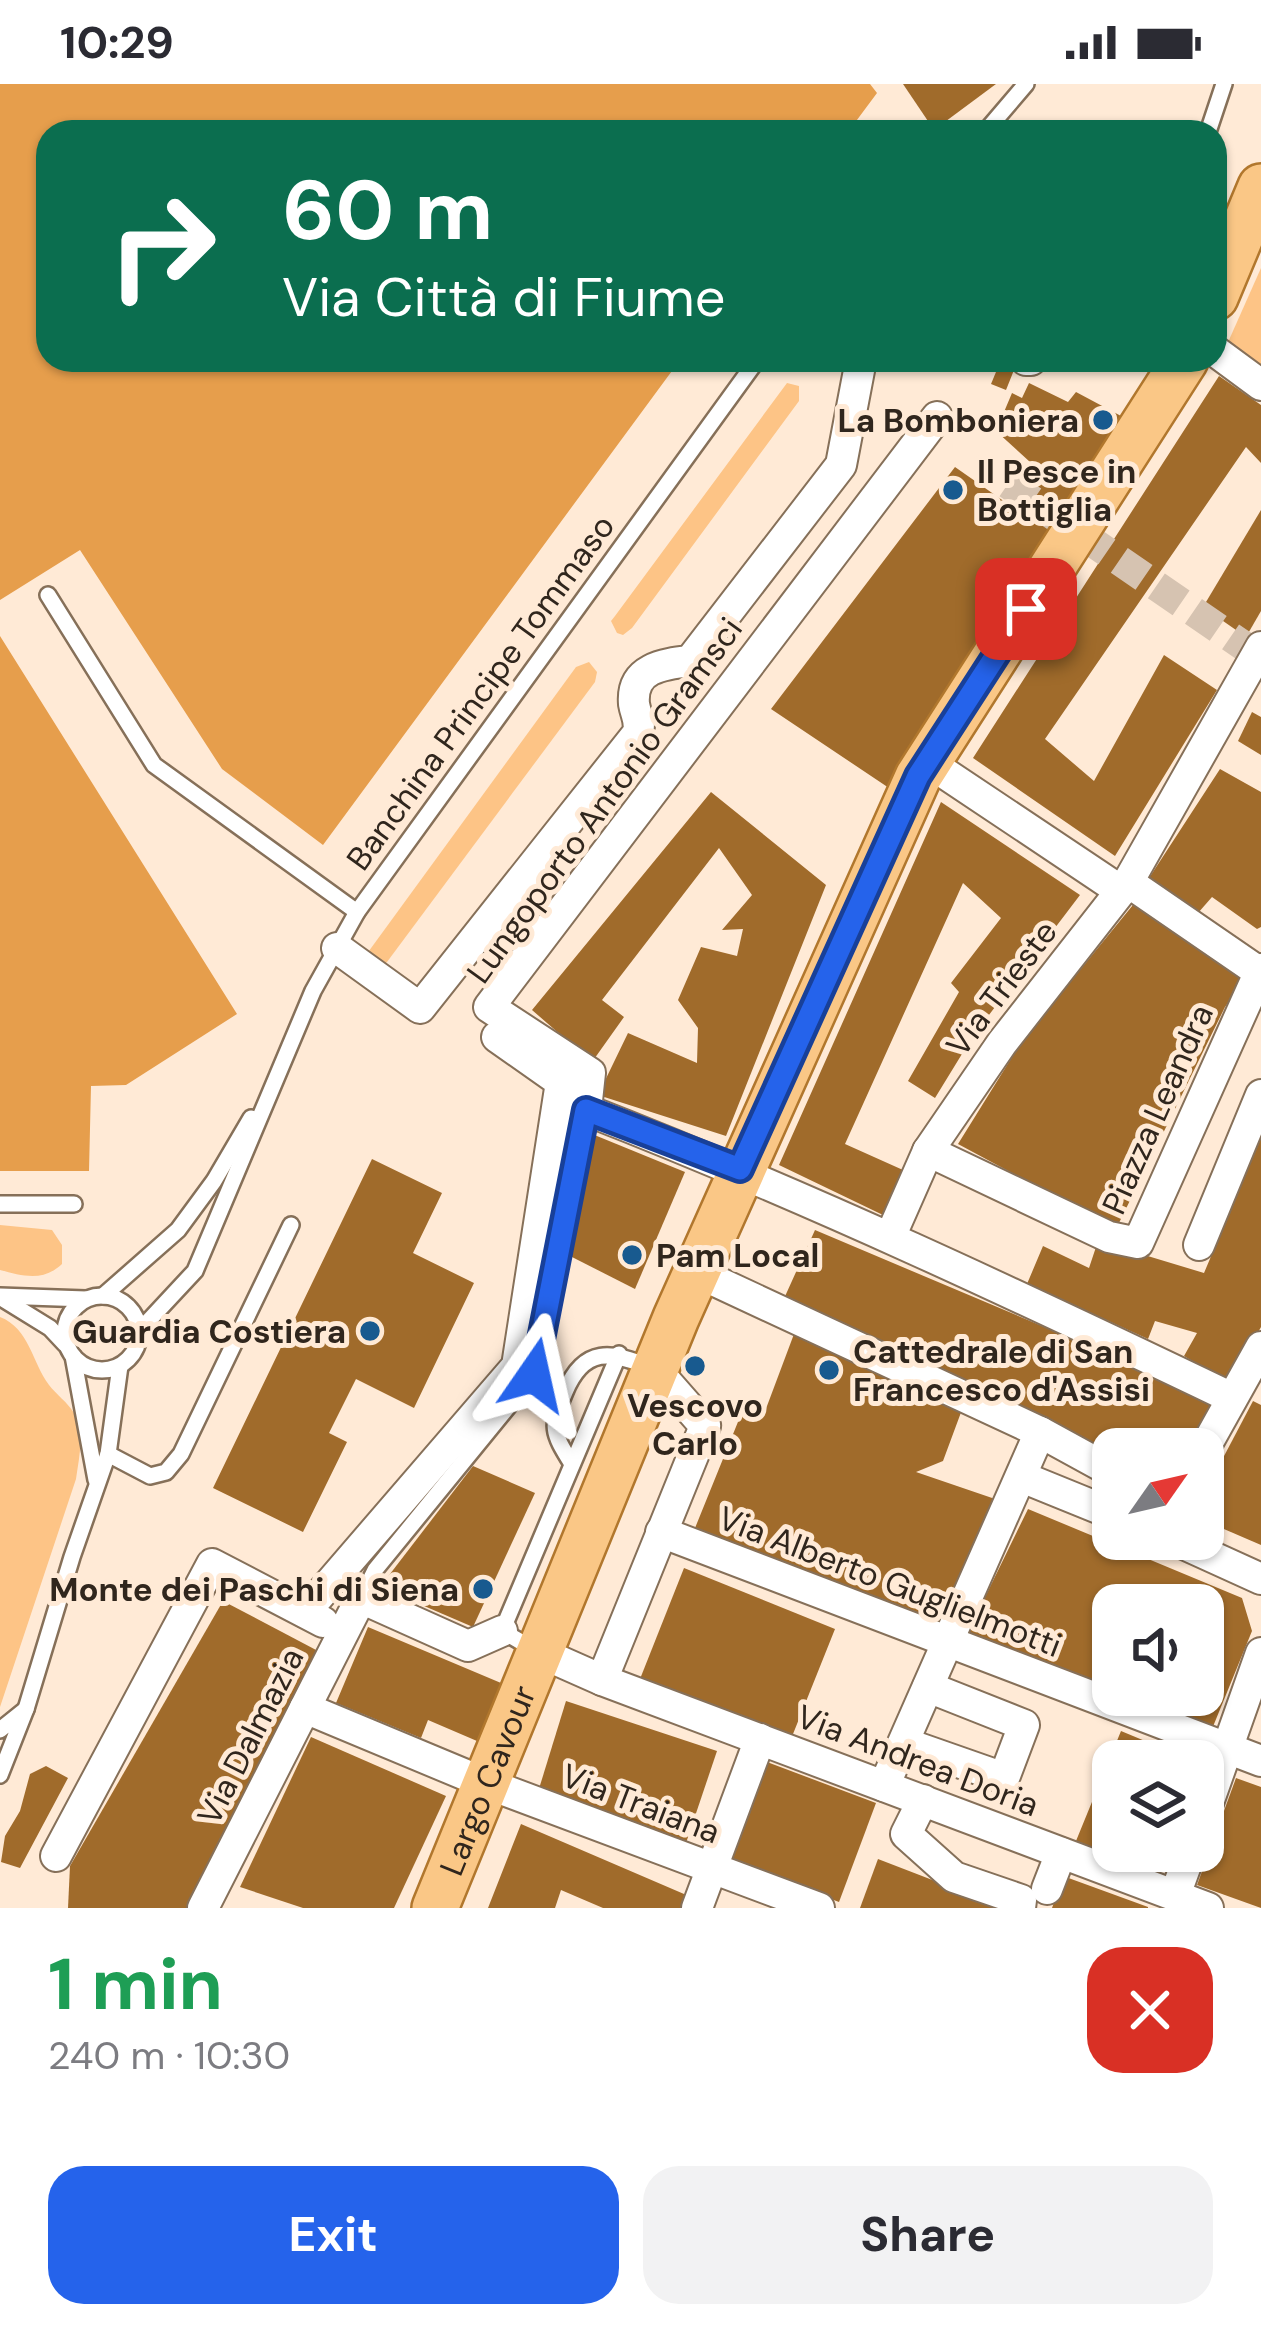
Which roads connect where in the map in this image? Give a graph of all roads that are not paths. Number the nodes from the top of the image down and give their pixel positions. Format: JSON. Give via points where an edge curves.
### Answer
{"nodes":[{"id":1,"x":1026,"y":84,"type":"edge"},
{"id":2,"x":1224,"y":84,"type":"edge"},
{"id":3,"x":995,"y":120,"type":"edge"},
{"id":4,"x":1212,"y":120,"type":"edge"},
{"id":5,"x":1261,"y":187,"type":"edge"},
{"id":6,"x":1227,"y":257,"type":"edge"},
{"id":7,"x":1227,"y":360,"type":"edge"},
{"id":8,"x":749,"y":372,"type":"edge"},
{"id":9,"x":859,"y":372,"type":"edge"},
{"id":10,"x":1177,"y":372,"type":"edge"},
{"id":11,"x":1261,"y":385,"type":"edge"},
{"id":12,"x":875,"y":406,"type":"dead end"},
{"id":13,"x":937,"y":417,"type":"dead end"},
{"id":14,"x":845,"y":443,"type":"junction"},
{"id":15,"x":48,"y":595,"type":"dead end"},
{"id":16,"x":1261,"y":647,"type":"edge"},
{"id":17,"x":1249,"y":698,"type":"edge"},
{"id":18,"x":928,"y":762,"type":"junction"},
{"id":19,"x":1124,"y":886,"type":"junction"},
{"id":20,"x":357,"y":912,"type":"junction"},
{"id":21,"x":337,"y":948,"type":"junction"},
{"id":22,"x":1260,"y":970,"type":"edge"},
{"id":23,"x":1252,"y":1010,"type":"edge"},
{"id":24,"x":496,"y":1037,"type":"dead end"},
{"id":25,"x":277,"y":1074,"type":"junction"},
{"id":26,"x":1261,"y":1095,"type":"edge"},
{"id":27,"x":586,"y":1110,"type":"junction"},
{"id":28,"x":928,"y":1151,"type":"junction"},
{"id":29,"x":740,"y":1169,"type":"junction"},
{"id":30,"x":0,"y":1204,"type":"edge"},
{"id":31,"x":74,"y":1204,"type":"dead end"},
{"id":32,"x":291,"y":1225,"type":"dead end"},
{"id":33,"x":891,"y":1235,"type":"junction"},
{"id":34,"x":1199,"y":1245,"type":"dead end"},
{"id":35,"x":696,"y":1272,"type":"junction"},
{"id":36,"x":0,"y":1297,"type":"edge"},
{"id":37,"x":94,"y":1298,"type":"junction"},
{"id":38,"x":140,"y":1330,"type":"junction"},
{"id":39,"x":649,"y":1343,"type":"junction"},
{"id":40,"x":70,"y":1351,"type":"junction"},
{"id":41,"x":120,"y":1366,"type":"junction"},
{"id":42,"x":1250,"y":1375,"type":"edge"},
{"id":43,"x":1217,"y":1428,"type":"edge"},
{"id":44,"x":1040,"y":1432,"type":"junction"},
{"id":45,"x":108,"y":1454,"type":"junction"},
{"id":46,"x":1092,"y":1460,"type":"edge"},
{"id":47,"x":572,"y":1464,"type":"junction"},
{"id":48,"x":1022,"y":1477,"type":"junction"},
{"id":49,"x":97,"y":1483,"type":"junction"},
{"id":50,"x":1092,"y":1505,"type":"edge"},
{"id":51,"x":661,"y":1532,"type":"junction"},
{"id":52,"x":1219,"y":1560,"type":"edge"},
{"id":53,"x":1261,"y":1579,"type":"edge"},
{"id":54,"x":1261,"y":1588,"type":"edge"},
{"id":55,"x":361,"y":1598,"type":"junction"},
{"id":56,"x":1261,"y":1602,"type":"edge"},
{"id":57,"x":305,"y":1612,"type":"junction"},
{"id":58,"x":502,"y":1630,"type":"junction"},
{"id":59,"x":343,"y":1632,"type":"junction"},
{"id":60,"x":949,"y":1641,"type":"junction"},
{"id":61,"x":1261,"y":1652,"type":"edge"},
{"id":62,"x":541,"y":1653,"type":"junction"},
{"id":63,"x":602,"y":1681,"type":"junction"},
{"id":64,"x":928,"y":1687,"type":"junction"},
{"id":65,"x":304,"y":1708,"type":"junction"},
{"id":66,"x":26,"y":1709,"type":"junction"},
{"id":67,"x":0,"y":1730,"type":"edge"},
{"id":68,"x":760,"y":1739,"type":"junction"},
{"id":69,"x":904,"y":1743,"type":"junction"},
{"id":70,"x":1228,"y":1748,"type":"junction"},
{"id":71,"x":1224,"y":1759,"type":"edge"},
{"id":72,"x":1261,"y":1761,"type":"edge"},
{"id":73,"x":0,"y":1774,"type":"edge"},
{"id":74,"x":485,"y":1783,"type":"junction"},
{"id":75,"x":884,"y":1786,"type":"junction"},
{"id":76,"x":923,"y":1800,"type":"junction"},
{"id":77,"x":1061,"y":1853,"type":"junction"},
{"id":78,"x":56,"y":1856,"type":"dead end"},
{"id":79,"x":712,"y":1868,"type":"junction"},
{"id":80,"x":1183,"y":1872,"type":"edge"},
{"id":81,"x":1047,"y":1889,"type":"dead end"},
{"id":82,"x":1174,"y":1895,"type":"junction"},
{"id":83,"x":203,"y":1908,"type":"edge"},
{"id":84,"x":435,"y":1908,"type":"edge"},
{"id":85,"x":697,"y":1908,"type":"edge"},
{"id":86,"x":819,"y":1908,"type":"edge"},
{"id":87,"x":1020,"y":1908,"type":"edge"},
{"id":88,"x":1208,"y":1908,"type":"edge"}],
"edges":[{"from":1,"to":3,"type":"lane"},
{"from":2,"to":4,"type":"lane"},
{"from":5,"to":6,"type":"main road"},
{"from":7,"to":11,"type":"street"},
{"from":8,"to":20,"type":"lane","name":"Banchina Principe Tommaso"},
{"from":9,"to":14,"type":"street"},
{"from":10,"to":18,"type":"main road","name":"Largo Cavour"},
{"from":12,"to":14,"type":"street"},
{"from":13,"to":27,"type":"street","name":"Lungoporto Antonio Gramsci","via":[[489,1007],[590,1073]]},
{"from":14,"to":21,"type":"street","via":[[841,465],[690,661],[659,664],[644,676],[634,705],[638,734],[420,1008]]},
{"from":15,"to":20,"type":"lane","via":[[154,765]]},
{"from":16,"to":17,"type":"street","name":"Via Trieste"},
{"from":17,"to":19,"type":"street","name":"Via Trieste"},
{"from":18,"to":19,"type":"street"},
{"from":18,"to":29,"type":"main road","name":"Largo Cavour"},
{"from":19,"to":22,"type":"street"},
{"from":19,"to":28,"type":"street","name":"Via Trieste"},
{"from":20,"to":21,"type":"lane","name":"Banchina Principe Tommaso"},
{"from":21,"to":25,"type":"lane","name":"Banchina Principe Tommaso"},
{"from":22,"to":23,"type":"street","name":"Piazza Leandra"},
{"from":23,"to":28,"type":"street","name":"Piazza Leandra","via":[[1138,1243],[1109,1237]]},
{"from":24,"to":57,"type":"street","via":[[561,1082],[517,1366]]},
{"from":25,"to":37,"type":"lane","via":[[178,1230]]},
{"from":25,"to":38,"type":"lane","via":[[195,1271]]},
{"from":26,"to":34,"type":"street"},
{"from":27,"to":29,"type":"street"},
{"from":27,"to":55,"type":"lane","name":"Lungoporto Antonio Gramsci","via":[[534,1375],[375,1570]]},
{"from":28,"to":33,"type":"street","name":"Via Trieste"},
{"from":29,"to":33,"type":"street"},
{"from":29,"to":35,"type":"main road","name":"Largo Cavour"},
{"from":30,"to":31,"type":"lane"},
{"from":32,"to":45,"type":"lane","via":[[181,1454],[150,1476]]},
{"from":33,"to":42,"type":"street"},
{"from":35,"to":39,"type":"main road","name":"Largo Cavour"},
{"from":35,"to":44,"type":"street"},
{"from":36,"to":37,"type":"lane"},
{"from":36,"to":40,"type":"lane"},
{"from":37,"to":38,"type":"lane","via":[[114,1298]]},
{"from":37,"to":40,"type":"lane","via":[[70,1315]]},
{"from":38,"to":41,"type":"lane"},
{"from":39,"to":47,"type":"lane"},
{"from":39,"to":47,"type":"lane","via":[[588,1359],[574,1371],[553,1421]]},
{"from":39,"to":51,"type":"street","via":[[704,1426]]},
{"from":39,"to":62,"type":"main road","name":"Largo Cavour"},
{"from":40,"to":41,"type":"lane","via":[[100,1371]]},
{"from":40,"to":49,"type":"lane"},
{"from":41,"to":45,"type":"lane"},
{"from":42,"to":43,"type":"street"},
{"from":44,"to":46,"type":"street"},
{"from":44,"to":48,"type":"street"},
{"from":45,"to":49,"type":"lane"},
{"from":47,"to":58,"type":"lane"},
{"from":48,"to":50,"type":"street"},
{"from":48,"to":60,"type":"street"},
{"from":49,"to":66,"type":"lane"},
{"from":51,"to":60,"type":"street","name":"Via Alberto Guglielmotti"},
{"from":51,"to":63,"type":"street"},
{"from":52,"to":53,"type":"street"},
{"from":54,"to":56,"type":"street"},
{"from":55,"to":58,"type":"street","via":[[468,1646]]},
{"from":55,"to":59,"type":"street","name":"Via Dalmazia"},
{"from":57,"to":59,"type":"street"},
{"from":57,"to":78,"type":"street","via":[[212,1564]]},
{"from":58,"to":62,"type":"lane"},
{"from":59,"to":65,"type":"street","name":"Via Dalmazia"},
{"from":60,"to":64,"type":"street"},
{"from":60,"to":70,"type":"street","name":"Via Alberto Guglielmotti"},
{"from":61,"to":70,"type":"street"},
{"from":62,"to":63,"type":"street","name":"Via Andrea Doria"},
{"from":62,"to":74,"type":"main road","name":"Largo Cavour"},
{"from":63,"to":68,"type":"street","name":"Via Andrea Doria"},
{"from":64,"to":69,"type":"street"},
{"from":64,"to":69,"type":"street","via":[[1024,1725],[1004,1778]]},
{"from":65,"to":74,"type":"street","name":"Via Traiana"},
{"from":65,"to":83,"type":"street","name":"Via Dalmazia"},
{"from":66,"to":67,"type":"lane"},
{"from":66,"to":73,"type":"lane"},
{"from":68,"to":75,"type":"street","name":"Via Andrea Doria"},
{"from":68,"to":79,"type":"street"},
{"from":69,"to":75,"type":"street"},
{"from":70,"to":71,"type":"street"},
{"from":70,"to":72,"type":"street","name":"Via Alberto Guglielmotti"},
{"from":74,"to":79,"type":"street","name":"Via Traiana"},
{"from":74,"to":84,"type":"main road","name":"Largo Cavour"},
{"from":75,"to":76,"type":"street","name":"Via Andrea Doria"},
{"from":76,"to":77,"type":"street","name":"Via Andrea Doria"},
{"from":76,"to":87,"type":"street","via":[[906,1834],[954,1876],[1021,1900]]},
{"from":77,"to":81,"type":"street"},
{"from":77,"to":82,"type":"street","name":"Via Andrea Doria"},
{"from":79,"to":85,"type":"street"},
{"from":79,"to":86,"type":"street","name":"Via Traiana"},
{"from":80,"to":82,"type":"street"},
{"from":82,"to":88,"type":"street","name":"Via Andrea Doria"}]}
